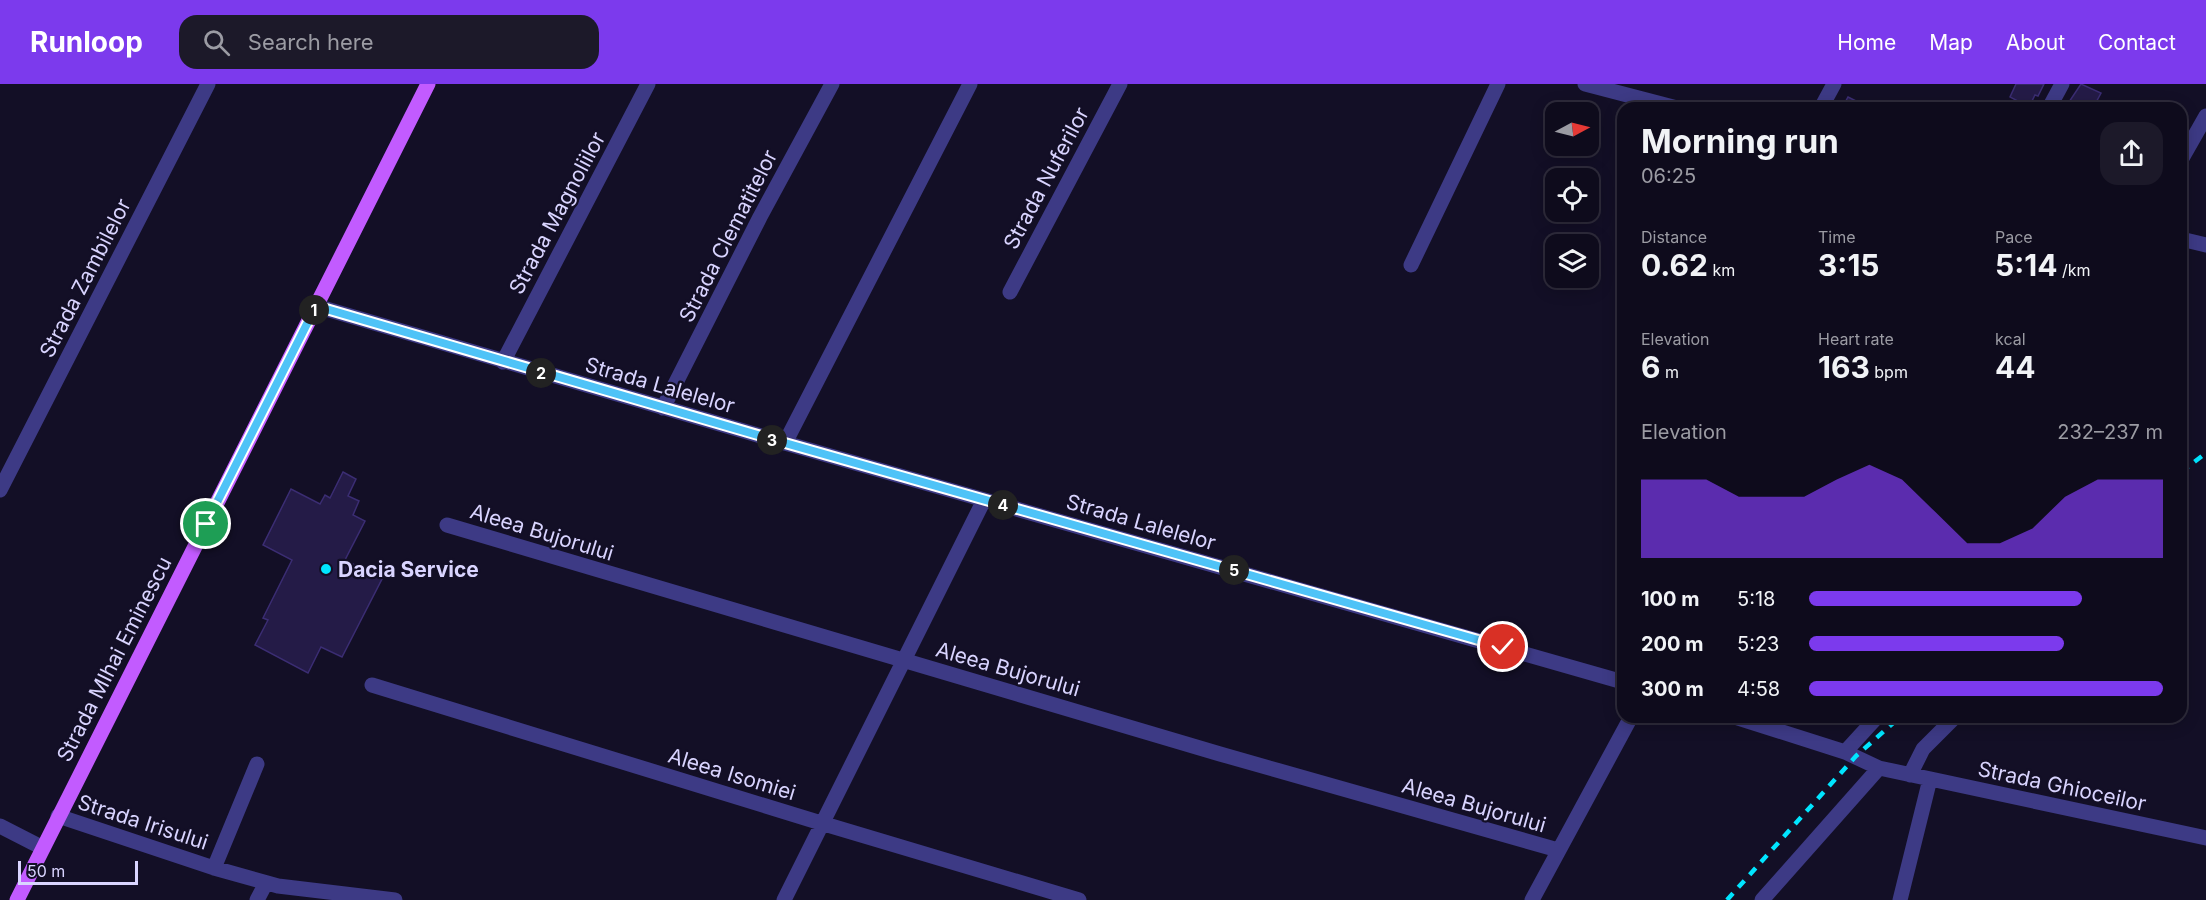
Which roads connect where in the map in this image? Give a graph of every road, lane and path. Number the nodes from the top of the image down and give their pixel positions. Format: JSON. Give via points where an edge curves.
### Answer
{"nodes":[{"id":1,"x":208,"y":84,"type":"edge"},
{"id":2,"x":428,"y":84,"type":"edge"},
{"id":3,"x":648,"y":84,"type":"edge"},
{"id":4,"x":832,"y":84,"type":"edge"},
{"id":5,"x":970,"y":84,"type":"edge"},
{"id":6,"x":1120,"y":84,"type":"edge"},
{"id":7,"x":1498,"y":84,"type":"edge"},
{"id":8,"x":1585,"y":84,"type":"edge"},
{"id":9,"x":1834,"y":84,"type":"edge"},
{"id":10,"x":2062,"y":84,"type":"edge"},
{"id":11,"x":1654,"y":102,"type":"edge"},
{"id":12,"x":1824,"y":102,"type":"edge"},
{"id":13,"x":2052,"y":102,"type":"edge"},
{"id":14,"x":2206,"y":116,"type":"edge"},
{"id":15,"x":2187,"y":149,"type":"edge"},
{"id":16,"x":2187,"y":240,"type":"edge"},
{"id":17,"x":2206,"y":245,"type":"edge"},
{"id":18,"x":1411,"y":265,"type":"dead end"},
{"id":19,"x":1010,"y":291,"type":"dead end"},
{"id":20,"x":316,"y":306,"type":"junction"},
{"id":21,"x":503,"y":362,"type":"junction"},
{"id":22,"x":663,"y":408,"type":"junction"},
{"id":23,"x":785,"y":443,"type":"junction"},
{"id":24,"x":0,"y":490,"type":"edge"},
{"id":25,"x":984,"y":500,"type":"junction"},
{"id":26,"x":447,"y":525,"type":"dead end"},
{"id":27,"x":902,"y":660,"type":"junction"},
{"id":28,"x":1617,"y":680,"type":"edge"},
{"id":29,"x":372,"y":685,"type":"dead end"},
{"id":30,"x":1629,"y":723,"type":"edge"},
{"id":31,"x":1754,"y":723,"type":"edge"},
{"id":32,"x":1872,"y":723,"type":"edge"},
{"id":33,"x":1949,"y":723,"type":"edge"},
{"id":34,"x":1845,"y":752,"type":"junction"},
{"id":35,"x":257,"y":764,"type":"dead end"},
{"id":36,"x":1879,"y":768,"type":"junction"},
{"id":37,"x":1910,"y":775,"type":"junction"},
{"id":38,"x":1930,"y":779,"type":"junction"},
{"id":39,"x":58,"y":816,"type":"junction"},
{"id":40,"x":820,"y":823,"type":"junction"},
{"id":41,"x":0,"y":826,"type":"edge"},
{"id":42,"x":2206,"y":838,"type":"edge"},
{"id":43,"x":41,"y":847,"type":"junction"},
{"id":44,"x":1558,"y":850,"type":"junction"},
{"id":45,"x":214,"y":868,"type":"junction"},
{"id":46,"x":266,"y":883,"type":"junction"},
{"id":47,"x":17,"y":900,"type":"edge"},
{"id":48,"x":258,"y":900,"type":"edge"},
{"id":49,"x":394,"y":900,"type":"edge"},
{"id":50,"x":784,"y":900,"type":"edge"},
{"id":51,"x":1079,"y":900,"type":"edge"},
{"id":52,"x":1532,"y":900,"type":"edge"},
{"id":53,"x":1762,"y":900,"type":"edge"},
{"id":54,"x":1900,"y":900,"type":"edge"}],
"edges":[{"from":1,"to":24,"type":"street","name":"Strada Zambilelor"},
{"from":2,"to":20,"type":"main road","name":"Strada MIhai Eminescu"},
{"from":3,"to":21,"type":"street","name":"Strada Magnoliilor"},
{"from":4,"to":22,"type":"street","name":"Strada Clematitelor"},
{"from":5,"to":23,"type":"street"},
{"from":6,"to":19,"type":"street","name":"Strada Nuferilor"},
{"from":7,"to":18,"type":"street"},
{"from":8,"to":11,"type":"street"},
{"from":9,"to":12,"type":"street"},
{"from":10,"to":13,"type":"street"},
{"from":14,"to":15,"type":"street"},
{"from":16,"to":17,"type":"street"},
{"from":20,"to":21,"type":"street","name":"Strada Lalelelor"},
{"from":20,"to":39,"type":"main road","name":"Strada MIhai Eminescu"},
{"from":21,"to":22,"type":"street","name":"Strada Lalelelor"},
{"from":22,"to":23,"type":"street","name":"Strada Lalelelor"},
{"from":23,"to":25,"type":"street","name":"Strada Lalelelor"},
{"from":25,"to":27,"type":"street"},
{"from":25,"to":28,"type":"street","name":"Strada Lalelelor"},
{"from":26,"to":27,"type":"street","name":"Aleea Bujorului"},
{"from":27,"to":40,"type":"street"},
{"from":27,"to":44,"type":"street","name":"Aleea Bujorului"},
{"from":29,"to":40,"type":"street","name":"Aleea Isomiei"},
{"from":30,"to":44,"type":"street"},
{"from":31,"to":34,"type":"street"},
{"from":32,"to":34,"type":"street"},
{"from":33,"to":37,"type":"street","via":[[1923,749]]},
{"from":34,"to":36,"type":"street"},
{"from":35,"to":45,"type":"street","name":"Strada Irisului"},
{"from":36,"to":37,"type":"street","name":"Strada Ghioceilor"},
{"from":36,"to":53,"type":"street"},
{"from":37,"to":38,"type":"street","name":"Strada Ghioceilor"},
{"from":38,"to":42,"type":"street","name":"Strada Ghioceilor"},
{"from":38,"to":54,"type":"street"},
{"from":39,"to":43,"type":"main road","name":"Strada MIhai Eminescu"},
{"from":39,"to":45,"type":"street","name":"Strada Irisului"},
{"from":40,"to":50,"type":"street"},
{"from":40,"to":51,"type":"street","name":"Aleea Isomiei"},
{"from":41,"to":43,"type":"street"},
{"from":43,"to":47,"type":"main road","name":"Strada MIhai Eminescu"},
{"from":44,"to":52,"type":"street"},
{"from":45,"to":46,"type":"street","name":"Strada Irisului"},
{"from":46,"to":48,"type":"street"},
{"from":46,"to":49,"type":"street","name":"Strada Irisului"}]}
